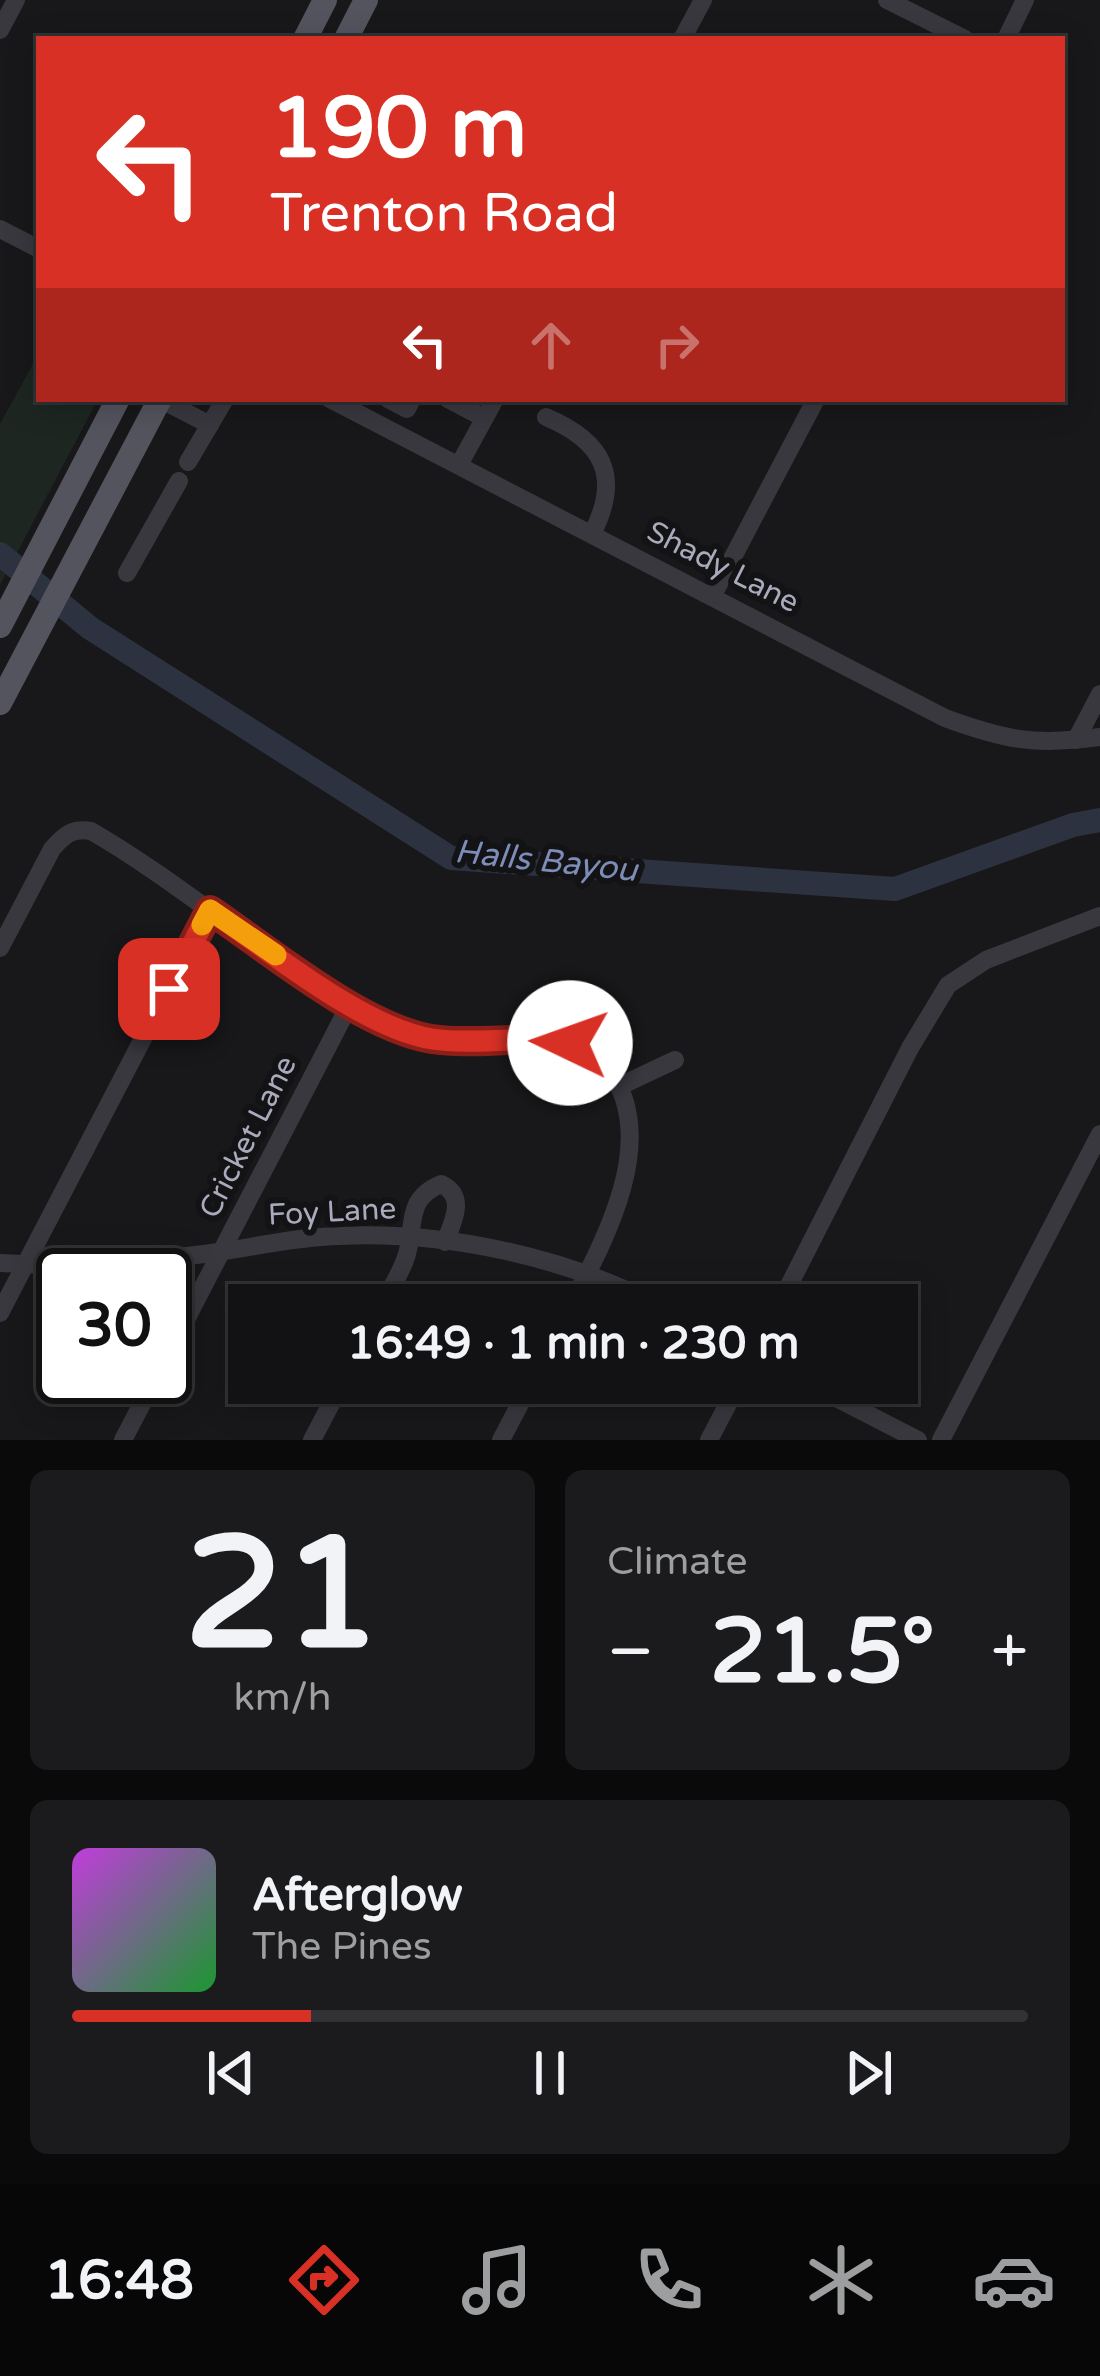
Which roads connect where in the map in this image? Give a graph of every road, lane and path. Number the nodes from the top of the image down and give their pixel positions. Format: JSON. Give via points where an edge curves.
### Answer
{"nodes":[{"id":1,"x":16,"y":0,"type":"edge"},
{"id":2,"x":325,"y":0,"type":"edge"},
{"id":3,"x":366,"y":0,"type":"edge"},
{"id":4,"x":703,"y":0,"type":"edge"},
{"id":5,"x":886,"y":0,"type":"edge"},
{"id":6,"x":1025,"y":0,"type":"edge"},
{"id":7,"x":0,"y":30,"type":"edge"},
{"id":8,"x":307,"y":36,"type":"edge"},
{"id":9,"x":348,"y":36,"type":"edge"},
{"id":10,"x":684,"y":36,"type":"edge"},
{"id":11,"x":959,"y":36,"type":"edge"},
{"id":12,"x":1007,"y":36,"type":"edge"},
{"id":13,"x":0,"y":230,"type":"edge"},
{"id":14,"x":36,"y":248,"type":"edge"},
{"id":15,"x":116,"y":402,"type":"edge"},
{"id":16,"x":158,"y":402,"type":"edge"},
{"id":17,"x":166,"y":402,"type":"edge"},
{"id":18,"x":223,"y":402,"type":"edge"},
{"id":19,"x":337,"y":402,"type":"edge"},
{"id":20,"x":454,"y":402,"type":"edge"},
{"id":21,"x":493,"y":402,"type":"edge"},
{"id":22,"x":814,"y":402,"type":"edge"},
{"id":23,"x":546,"y":417,"type":"dead end"},
{"id":24,"x":484,"y":418,"type":"junction"},
{"id":25,"x":210,"y":425,"type":"junction"},
{"id":26,"x":188,"y":462,"type":"dead end"},
{"id":27,"x":459,"y":465,"type":"junction"},
{"id":28,"x":178,"y":481,"type":"dead end"},
{"id":29,"x":592,"y":534,"type":"junction"},
{"id":30,"x":127,"y":573,"type":"dead end"},
{"id":31,"x":713,"y":595,"type":"junction"},
{"id":32,"x":0,"y":626,"type":"edge"},
{"id":33,"x":1100,"y":694,"type":"edge"},
{"id":34,"x":0,"y":703,"type":"edge"},
{"id":35,"x":1100,"y":737,"type":"edge"},
{"id":36,"x":1076,"y":740,"type":"junction"},
{"id":37,"x":210,"y":910,"type":"junction"},
{"id":38,"x":1100,"y":916,"type":"edge"},
{"id":39,"x":0,"y":948,"type":"edge"},
{"id":40,"x":350,"y":1004,"type":"junction"},
{"id":41,"x":675,"y":1060,"type":"dead end"},
{"id":42,"x":620,"y":1086,"type":"junction"},
{"id":43,"x":1100,"y":1134,"type":"edge"},
{"id":44,"x":409,"y":1237,"type":"junction"},
{"id":45,"x":445,"y":1242,"type":"junction"},
{"id":46,"x":224,"y":1251,"type":"junction"},
{"id":47,"x":0,"y":1263,"type":"edge"},
{"id":48,"x":24,"y":1264,"type":"junction"},
{"id":49,"x":587,"y":1274,"type":"junction"},
{"id":50,"x":392,"y":1284,"type":"edge"},
{"id":51,"x":582,"y":1284,"type":"edge"},
{"id":52,"x":610,"y":1284,"type":"edge"},
{"id":53,"x":789,"y":1284,"type":"edge"},
{"id":54,"x":192,"y":1310,"type":"edge"},
{"id":55,"x":0,"y":1312,"type":"edge"},
{"id":56,"x":142,"y":1404,"type":"edge"},
{"id":57,"x":331,"y":1404,"type":"edge"},
{"id":58,"x":520,"y":1404,"type":"edge"},
{"id":59,"x":728,"y":1404,"type":"edge"},
{"id":60,"x":848,"y":1404,"type":"edge"},
{"id":61,"x":123,"y":1440,"type":"edge"},
{"id":62,"x":312,"y":1440,"type":"edge"},
{"id":63,"x":501,"y":1440,"type":"edge"},
{"id":64,"x":709,"y":1440,"type":"edge"},
{"id":65,"x":918,"y":1440,"type":"edge"},
{"id":66,"x":941,"y":1440,"type":"edge"}],
"edges":[{"from":1,"to":7,"type":"street"},
{"from":2,"to":8,"type":"main road"},
{"from":3,"to":9,"type":"main road"},
{"from":4,"to":10,"type":"street"},
{"from":5,"to":11,"type":"street"},
{"from":6,"to":12,"type":"street"},
{"from":13,"to":14,"type":"street"},
{"from":15,"to":32,"type":"main road"},
{"from":16,"to":34,"type":"main road"},
{"from":17,"to":25,"type":"street"},
{"from":18,"to":25,"type":"street"},
{"from":19,"to":27,"type":"street","name":"Shady Lane"},
{"from":20,"to":24,"type":"street"},
{"from":21,"to":24,"type":"street"},
{"from":22,"to":31,"type":"street"},
{"from":23,"to":29,"type":"street","via":[[591,442],[603,463],[605,500]]},
{"from":24,"to":27,"type":"street"},
{"from":25,"to":26,"type":"street"},
{"from":27,"to":29,"type":"street","name":"Shady Lane"},
{"from":28,"to":30,"type":"street"},
{"from":29,"to":31,"type":"street","name":"Shady Lane"},
{"from":31,"to":36,"type":"street","name":"Shady Lane","via":[[945,718],[1003,739]]},
{"from":33,"to":36,"type":"street"},
{"from":35,"to":36,"type":"street","name":"Shady Lane"},
{"from":37,"to":39,"type":"street","via":[[77,829],[47,857]]},
{"from":37,"to":40,"type":"street"},
{"from":37,"to":48,"type":"street"},
{"from":38,"to":53,"type":"street","via":[[986,960],[948,986]]},
{"from":40,"to":42,"type":"street","via":[[433,1039],[570,1043],[596,1056]]},
{"from":40,"to":46,"type":"street","name":"Cricket Lane"},
{"from":41,"to":42,"type":"street"},
{"from":42,"to":49,"type":"street","via":[[629,1128],[624,1176]]},
{"from":43,"to":66,"type":"street"},
{"from":44,"to":45,"type":"street","name":"Foy Lane"},
{"from":44,"to":45,"type":"street","via":[[418,1202],[441,1184],[457,1202]]},
{"from":44,"to":46,"type":"street","name":"Foy Lane","via":[[337,1235]]},
{"from":44,"to":50,"type":"street"},
{"from":45,"to":49,"type":"street","name":"Foy Lane"},
{"from":46,"to":48,"type":"street","name":"Foy Lane"},
{"from":46,"to":54,"type":"street","name":"Cricket Lane"},
{"from":47,"to":48,"type":"street","name":"Foy Lane"},
{"from":48,"to":55,"type":"street"},
{"from":49,"to":51,"type":"street"},
{"from":49,"to":52,"type":"street","name":"Foy Lane"},
{"from":56,"to":61,"type":"street"},
{"from":57,"to":62,"type":"street"},
{"from":58,"to":63,"type":"street"},
{"from":59,"to":64,"type":"street"},
{"from":60,"to":65,"type":"street"}]}
